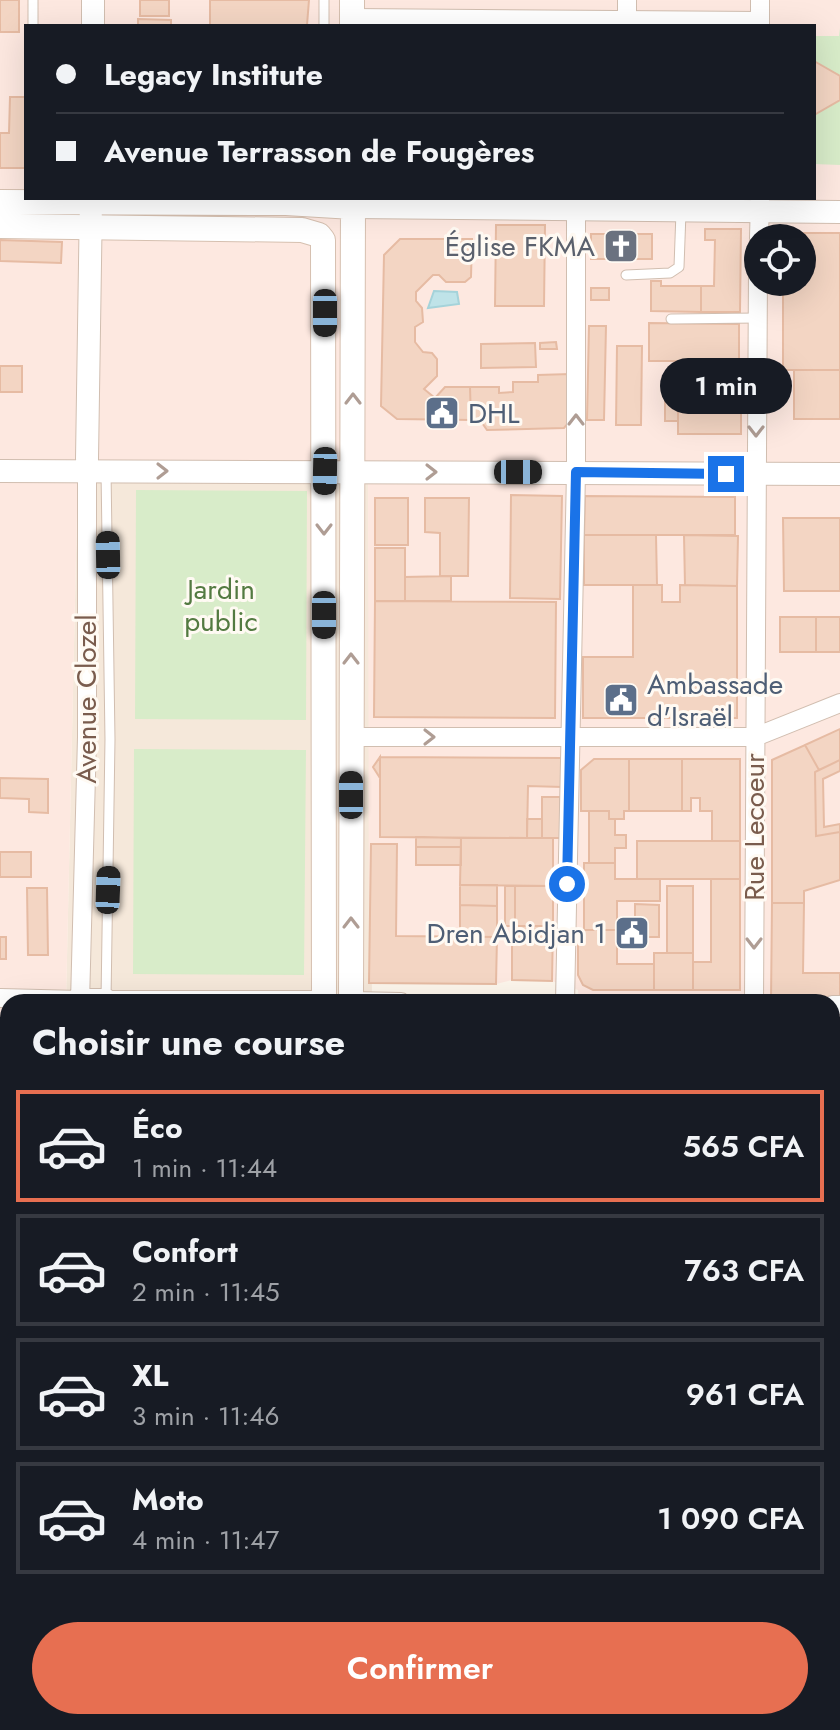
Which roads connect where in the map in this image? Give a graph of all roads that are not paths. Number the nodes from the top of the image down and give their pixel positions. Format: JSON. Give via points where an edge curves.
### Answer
{"nodes":[{"id":1,"x":33,"y":0,"type":"edge"},
{"id":2,"x":93,"y":0,"type":"edge"},
{"id":3,"x":324,"y":0,"type":"edge"},
{"id":4,"x":627,"y":0,"type":"edge"},
{"id":5,"x":760,"y":0,"type":"edge"},
{"id":6,"x":352,"y":15,"type":"edge"},
{"id":7,"x":627,"y":21,"type":"junction"},
{"id":8,"x":33,"y":24,"type":"edge"},
{"id":9,"x":93,"y":24,"type":"edge"},
{"id":10,"x":324,"y":24,"type":"edge"},
{"id":11,"x":576,"y":24,"type":"edge"},
{"id":12,"x":760,"y":24,"type":"edge"},
{"id":13,"x":91,"y":201,"type":"edge"},
{"id":14,"x":328,"y":201,"type":"edge"},
{"id":15,"x":0,"y":202,"type":"edge"},
{"id":16,"x":353,"y":203,"type":"edge"},
{"id":17,"x":480,"y":203,"type":"edge"},
{"id":18,"x":576,"y":203,"type":"edge"},
{"id":19,"x":760,"y":203,"type":"edge"},
{"id":20,"x":681,"y":209,"type":"junction"},
{"id":21,"x":840,"y":212,"type":"edge"},
{"id":22,"x":759,"y":224,"type":"edge"},
{"id":23,"x":0,"y":226,"type":"edge"},
{"id":24,"x":93,"y":229,"type":"junction"},
{"id":25,"x":319,"y":235,"type":"junction"},
{"id":26,"x":626,"y":275,"type":"dead end"},
{"id":27,"x":757,"y":296,"type":"edge"},
{"id":28,"x":757,"y":318,"type":"junction"},
{"id":29,"x":671,"y":319,"type":"dead end"},
{"id":30,"x":93,"y":467,"type":"junction"},
{"id":31,"x":0,"y":471,"type":"edge"},
{"id":32,"x":325,"y":471,"type":"junction"},
{"id":33,"x":353,"y":471,"type":"junction"},
{"id":34,"x":576,"y":472,"type":"junction"},
{"id":35,"x":840,"y":474,"type":"edge"},
{"id":36,"x":756,"y":475,"type":"junction"},
{"id":37,"x":840,"y":703,"type":"edge"},
{"id":38,"x":351,"y":737,"type":"junction"},
{"id":39,"x":569,"y":737,"type":"junction"},
{"id":40,"x":755,"y":737,"type":"junction"},
{"id":41,"x":80,"y":994,"type":"edge"},
{"id":42,"x":106,"y":994,"type":"edge"},
{"id":43,"x":324,"y":994,"type":"edge"},
{"id":44,"x":351,"y":994,"type":"edge"},
{"id":45,"x":565,"y":994,"type":"edge"},
{"id":46,"x":754,"y":994,"type":"edge"}],
"edges":[{"from":1,"to":8,"type":"lane"},
{"from":2,"to":9,"type":"street"},
{"from":3,"to":10,"type":"lane"},
{"from":4,"to":7,"type":"street"},
{"from":5,"to":12,"type":"street"},
{"from":6,"to":11,"type":"street"},
{"from":7,"to":11,"type":"street"},
{"from":7,"to":12,"type":"street"},
{"from":13,"to":14,"type":"main road"},
{"from":13,"to":15,"type":"main road"},
{"from":13,"to":24,"type":"street","name":"Avenue Clozel"},
{"from":14,"to":16,"type":"main road"},
{"from":16,"to":17,"type":"street"},
{"from":16,"to":25,"type":"main road"},
{"from":33,"to":16,"type":"main road","one_way":true},
{"from":17,"to":18,"type":"street"},
{"from":18,"to":20,"type":"street"},
{"from":34,"to":18,"type":"street","one_way":true},
{"from":19,"to":20,"type":"street"},
{"from":19,"to":21,"type":"street"},
{"from":19,"to":22,"type":"street"},
{"from":20,"to":26,"type":"lane","via":[[679,267],[670,273]]},
{"from":23,"to":24,"type":"main road"},
{"from":24,"to":25,"type":"main road","via":[[284,229]]},
{"from":24,"to":30,"type":"street","name":"Avenue Clozel"},
{"from":25,"to":32,"type":"main road","via":[[325,257]]},
{"from":27,"to":28,"type":"street","name":"Rue Lecoeur"},
{"from":28,"to":29,"type":"lane"},
{"from":28,"to":36,"type":"street","name":"Rue Lecoeur","one_way":true},
{"from":30,"to":31,"type":"street"},
{"from":30,"to":32,"type":"street","one_way":true},
{"from":30,"to":41,"type":"street","name":"Avenue Clozel"},
{"from":30,"to":42,"type":"lane","via":[[110,755]]},
{"from":32,"to":33,"type":"street"},
{"from":32,"to":43,"type":"main road","one_way":true},
{"from":33,"to":34,"type":"street","one_way":true},
{"from":38,"to":33,"type":"main road","one_way":true},
{"from":34,"to":36,"type":"street"},
{"from":34,"to":39,"type":"street"},
{"from":35,"to":36,"type":"street"},
{"from":36,"to":40,"type":"street","name":"Rue Lecoeur"},
{"from":37,"to":40,"type":"street"},
{"from":38,"to":39,"type":"street","one_way":true},
{"from":44,"to":38,"type":"main road","one_way":true},
{"from":39,"to":40,"type":"street"},
{"from":39,"to":45,"type":"street"},
{"from":40,"to":46,"type":"street","name":"Rue Lecoeur","one_way":true}]}
